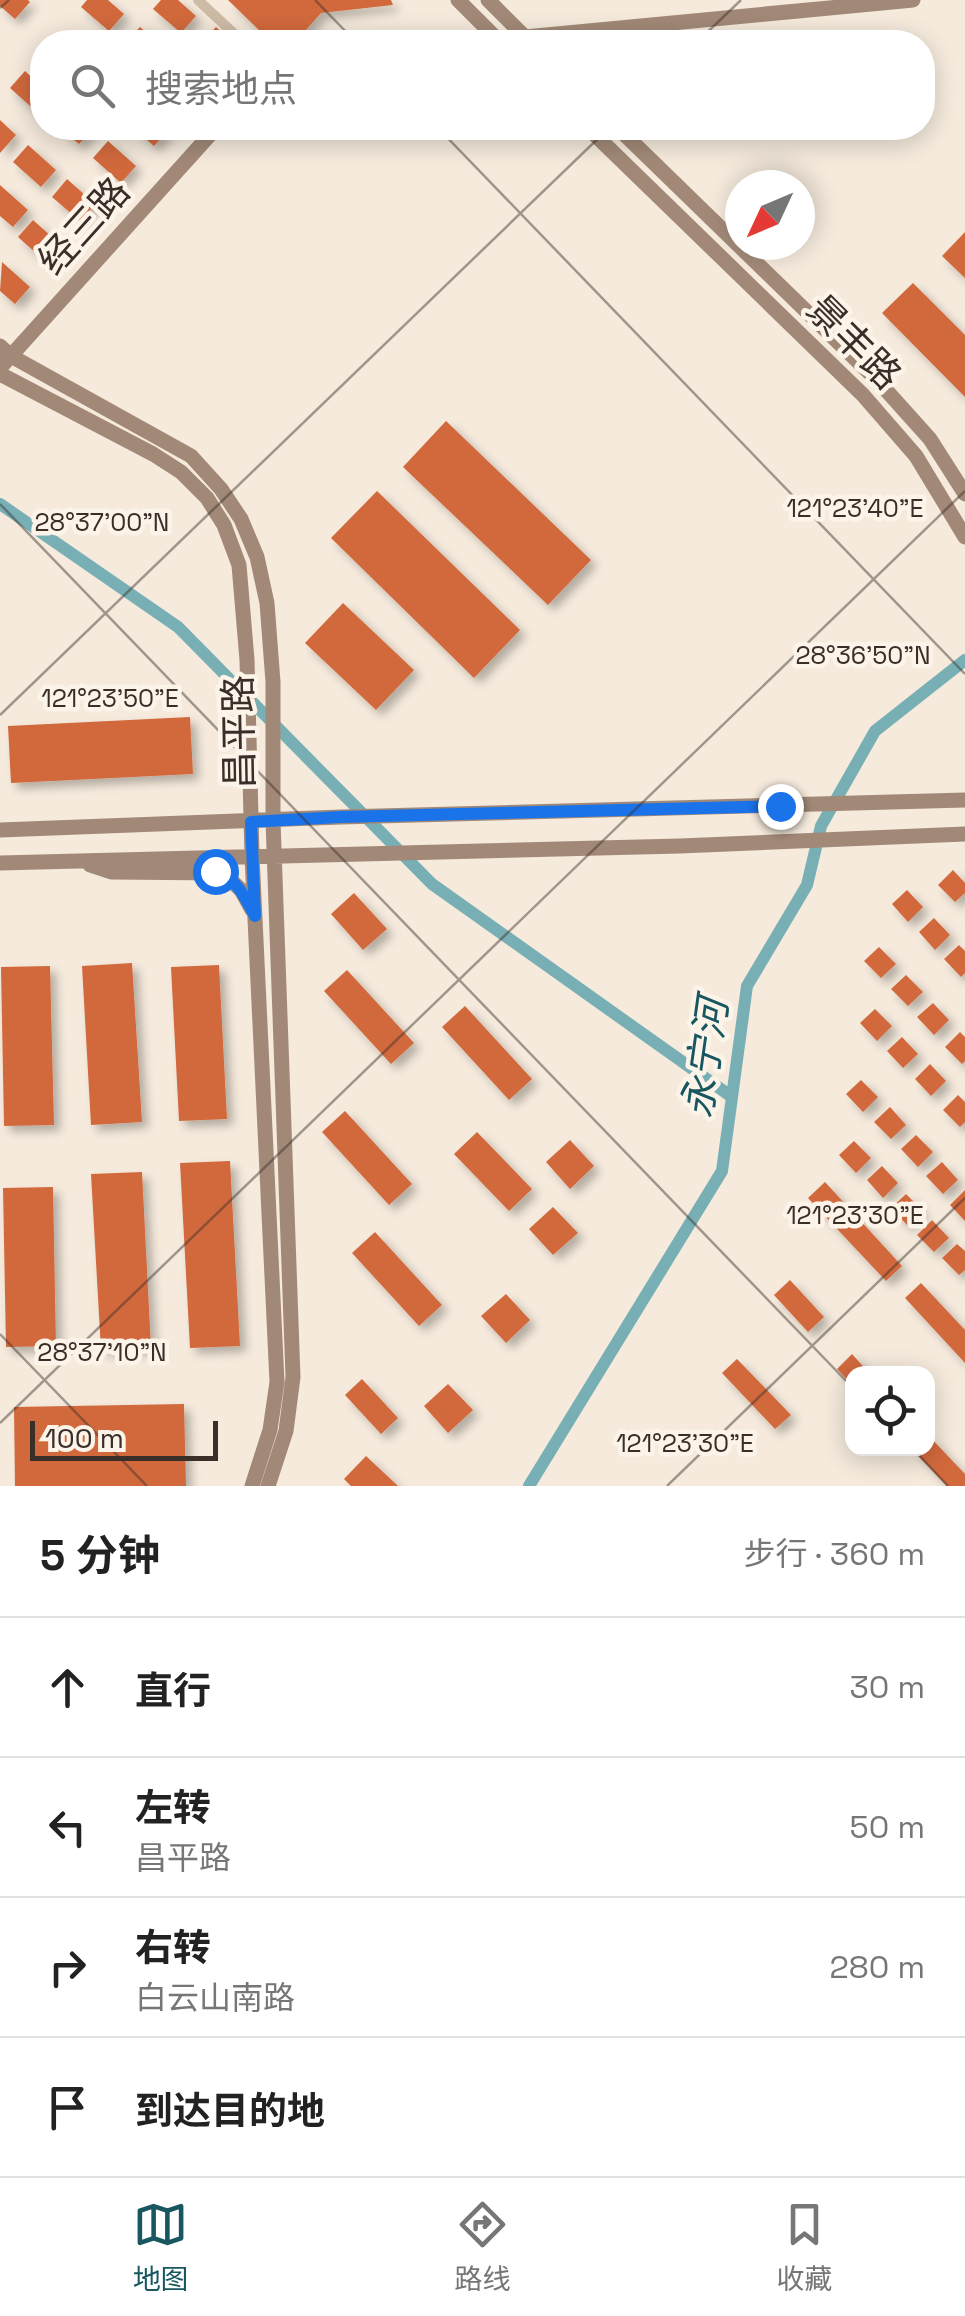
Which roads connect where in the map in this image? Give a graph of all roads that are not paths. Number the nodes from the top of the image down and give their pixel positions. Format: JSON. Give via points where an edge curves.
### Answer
{"nodes":[{"id":1,"x":198,"y":0,"type":"edge"},
{"id":2,"x":458,"y":0,"type":"edge"},
{"id":3,"x":488,"y":0,"type":"edge"},
{"id":4,"x":914,"y":0,"type":"edge"},
{"id":5,"x":230,"y":30,"type":"edge"},
{"id":6,"x":487,"y":30,"type":"edge"},
{"id":7,"x":518,"y":30,"type":"edge"},
{"id":8,"x":624,"y":30,"type":"edge"},
{"id":9,"x":205,"y":140,"type":"edge"},
{"id":10,"x":600,"y":140,"type":"edge"},
{"id":11,"x":630,"y":140,"type":"edge"},
{"id":12,"x":3,"y":361,"type":"edge"},
{"id":13,"x":965,"y":494,"type":"edge"},
{"id":14,"x":965,"y":537,"type":"edge"},
{"id":15,"x":965,"y":800,"type":"edge"},
{"id":16,"x":273,"y":821,"type":"junction"},
{"id":17,"x":251,"y":822,"type":"junction"},
{"id":18,"x":0,"y":830,"type":"edge"},
{"id":19,"x":965,"y":834,"type":"edge"},
{"id":20,"x":252,"y":856,"type":"junction"},
{"id":21,"x":275,"y":856,"type":"junction"},
{"id":22,"x":76,"y":861,"type":"junction"},
{"id":23,"x":0,"y":863,"type":"edge"},
{"id":24,"x":255,"y":916,"type":"junction"},
{"id":25,"x":252,"y":1486,"type":"edge"},
{"id":26,"x":268,"y":1486,"type":"edge"}],
"edges":[{"from":1,"to":5,"type":"street"},
{"from":2,"to":6,"type":"main road"},
{"from":3,"to":7,"type":"main road"},
{"from":4,"to":8,"type":"main road"},
{"from":9,"to":12,"type":"main road","name":"经三路"},
{"from":10,"to":14,"type":"main road","name":"景丰路","via":[[863,395],[916,456]]},
{"from":11,"to":13,"type":"main road","name":"景丰路","via":[[876,380],[930,439]]},
{"from":12,"to":16,"type":"main road","name":"昌平路","via":[[191,456],[240,519],[267,603]]},
{"from":12,"to":17,"type":"main road","name":"昌平路","via":[[181,472],[224,525],[239,565]]},
{"from":15,"to":16,"type":"main road"},
{"from":16,"to":17,"type":"main road"},
{"from":16,"to":21,"type":"main road","name":"昌平路"},
{"from":17,"to":18,"type":"main road"},
{"from":17,"to":20,"type":"main road","name":"昌平路"},
{"from":19,"to":21,"type":"main road"},
{"from":20,"to":21,"type":"main road"},
{"from":20,"to":22,"type":"main road"},
{"from":20,"to":24,"type":"main road","name":"昌平路"},
{"from":21,"to":26,"type":"main road","name":"昌平路","via":[[293,1377],[286,1431]]},
{"from":22,"to":23,"type":"main road"},
{"from":22,"to":24,"type":"main road","via":[[111,872],[223,873]]},
{"from":24,"to":25,"type":"main road","name":"昌平路","via":[[277,1382]]}]}
